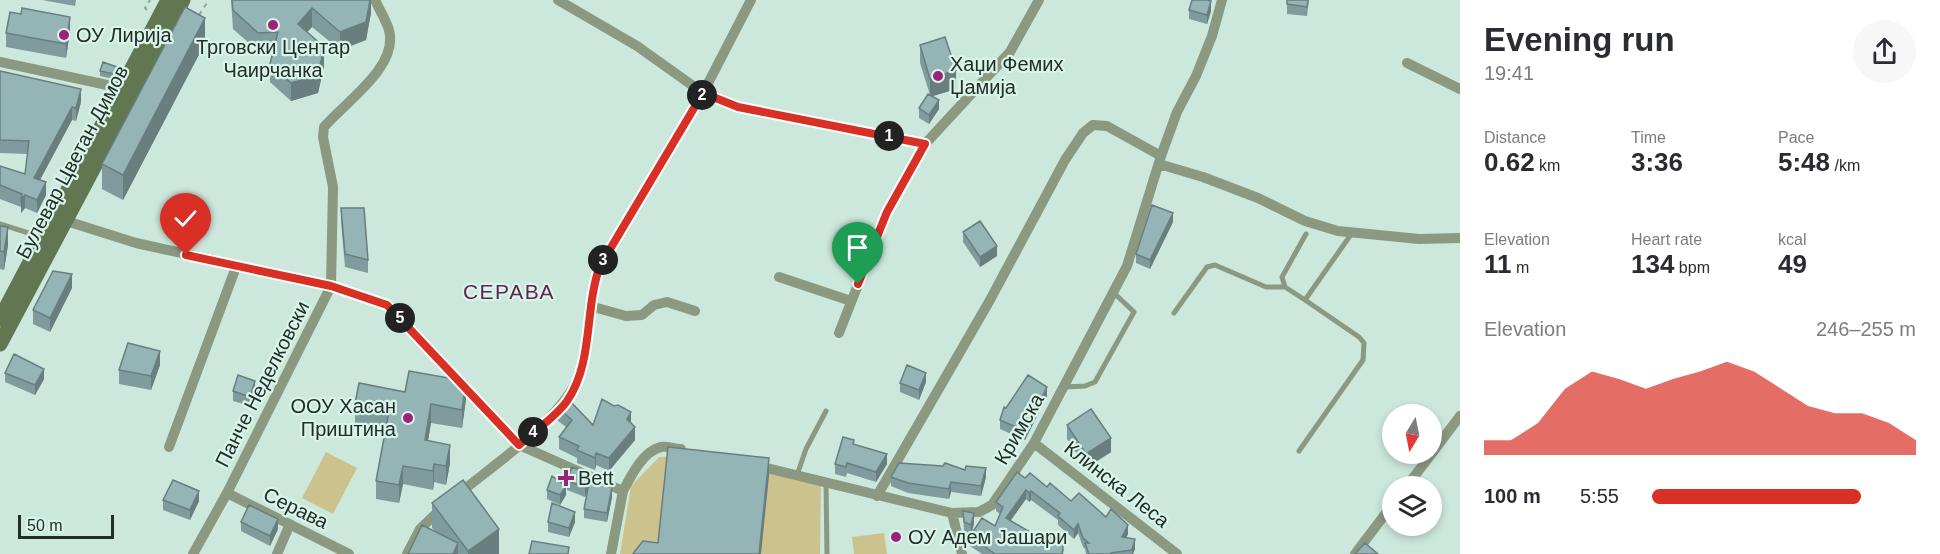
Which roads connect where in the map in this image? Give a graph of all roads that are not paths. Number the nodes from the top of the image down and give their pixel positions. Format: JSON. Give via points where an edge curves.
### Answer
{"nodes":[{"id":1,"x":168,"y":0,"type":"edge"},
{"id":2,"x":183,"y":0,"type":"edge"},
{"id":3,"x":375,"y":0,"type":"edge"},
{"id":4,"x":558,"y":0,"type":"edge"},
{"id":5,"x":751,"y":0,"type":"edge"},
{"id":6,"x":1039,"y":0,"type":"edge"},
{"id":7,"x":1221,"y":0,"type":"edge"},
{"id":8,"x":0,"y":62,"type":"edge"},
{"id":9,"x":1407,"y":63,"type":"dead end"},
{"id":10,"x":121,"y":88,"type":"junction"},
{"id":11,"x":1460,"y":88,"type":"edge"},
{"id":12,"x":703,"y":93,"type":"junction"},
{"id":13,"x":925,"y":144,"type":"junction"},
{"id":14,"x":1160,"y":160,"type":"junction"},
{"id":15,"x":60,"y":218,"type":"junction"},
{"id":16,"x":0,"y":224,"type":"edge"},
{"id":17,"x":1353,"y":232,"type":"junction"},
{"id":18,"x":1306,"y":234,"type":"dead end"},
{"id":19,"x":43,"y":238,"type":"junction"},
{"id":20,"x":1460,"y":238,"type":"edge"},
{"id":21,"x":237,"y":267,"type":"junction"},
{"id":22,"x":779,"y":277,"type":"dead end"},
{"id":23,"x":331,"y":286,"type":"junction"},
{"id":24,"x":1285,"y":287,"type":"junction"},
{"id":25,"x":1113,"y":292,"type":"junction"},
{"id":26,"x":1305,"y":300,"type":"junction"},
{"id":27,"x":851,"y":301,"type":"junction"},
{"id":28,"x":590,"y":306,"type":"junction"},
{"id":29,"x":695,"y":311,"type":"dead end"},
{"id":30,"x":1174,"y":313,"type":"dead end"},
{"id":31,"x":0,"y":319,"type":"edge"},
{"id":32,"x":839,"y":333,"type":"dead end"},
{"id":33,"x":0,"y":344,"type":"edge"},
{"id":34,"x":1064,"y":387,"type":"junction"},
{"id":35,"x":826,"y":411,"type":"dead end"},
{"id":36,"x":1460,"y":416,"type":"edge"},
{"id":37,"x":1034,"y":443,"type":"junction"},
{"id":38,"x":519,"y":445,"type":"junction"},
{"id":39,"x":169,"y":447,"type":"dead end"},
{"id":40,"x":692,"y":450,"type":"edge"},
{"id":41,"x":1299,"y":451,"type":"dead end"},
{"id":42,"x":750,"y":465,"type":"edge"},
{"id":43,"x":796,"y":476,"type":"junction"},
{"id":44,"x":1415,"y":476,"type":"edge"},
{"id":45,"x":826,"y":483,"type":"junction"},
{"id":46,"x":623,"y":490,"type":"junction"},
{"id":47,"x":227,"y":493,"type":"junction"},
{"id":48,"x":877,"y":496,"type":"junction"},
{"id":49,"x":952,"y":513,"type":"junction"},
{"id":50,"x":1382,"y":519,"type":"edge"},
{"id":51,"x":290,"y":524,"type":"junction"},
{"id":52,"x":193,"y":554,"type":"edge"},
{"id":53,"x":277,"y":554,"type":"edge"},
{"id":54,"x":349,"y":554,"type":"edge"},
{"id":55,"x":407,"y":554,"type":"edge"},
{"id":56,"x":611,"y":554,"type":"edge"},
{"id":57,"x":827,"y":554,"type":"edge"},
{"id":58,"x":962,"y":554,"type":"edge"},
{"id":59,"x":1177,"y":554,"type":"edge"},
{"id":60,"x":1355,"y":554,"type":"edge"}],
"edges":[{"from":1,"to":10,"type":"street","name":"Булевар Цветан Димов"},
{"from":2,"to":15,"type":"street","name":"Булевар Цветан Димов"},
{"from":3,"to":23,"type":"street","name":"Панче Неделковски","via":[[389,30],[390,47],[379,69],[359,93],[324,126],[333,187]]},
{"from":4,"to":12,"type":"street","via":[[637,46]]},
{"from":5,"to":12,"type":"street"},
{"from":6,"to":13,"type":"street","via":[[1010,52]]},
{"from":7,"to":14,"type":"street","name":"Кримска","via":[[1212,36]]},
{"from":8,"to":10,"type":"street"},
{"from":9,"to":11,"type":"street"},
{"from":10,"to":15,"type":"street","name":"Булевар Цветан Димов"},
{"from":12,"to":13,"type":"street","via":[[738,107]]},
{"from":12,"to":28,"type":"street","via":[[600,266]]},
{"from":13,"to":27,"type":"street","via":[[887,212]]},
{"from":14,"to":17,"type":"street","via":[[1305,221]]},
{"from":14,"to":25,"type":"street","name":"Кримска","via":[[1127,266]]},
{"from":14,"to":48,"type":"street","via":[[1107,126],[1093,125],[1083,134]]},
{"from":15,"to":19,"type":"street","name":"Булевар Цветан Димов"},
{"from":15,"to":21,"type":"street","via":[[136,243]]},
{"from":15,"to":33,"type":"street","name":"Булевар Цветан Димов"},
{"from":16,"to":19,"type":"lane"},
{"from":17,"to":20,"type":"street","via":[[1419,239]]},
{"from":17,"to":26,"type":"lane"},
{"from":18,"to":24,"type":"lane","via":[[1285,269]]},
{"from":19,"to":31,"type":"street","name":"Булевар Цветан Димов"},
{"from":21,"to":23,"type":"street"},
{"from":21,"to":39,"type":"street"},
{"from":22,"to":27,"type":"street"},
{"from":23,"to":38,"type":"street","via":[[387,305]]},
{"from":23,"to":47,"type":"street","name":"Панче Неделковски"},
{"from":24,"to":26,"type":"lane"},
{"from":24,"to":30,"type":"lane","via":[[1266,287],[1215,265],[1207,267]]},
{"from":25,"to":34,"type":"street","name":"Кримска"},
{"from":25,"to":34,"type":"lane","via":[[1134,312],[1095,382]]},
{"from":26,"to":41,"type":"lane","via":[[1359,337],[1365,351],[1363,360]]},
{"from":27,"to":32,"type":"street"},
{"from":28,"to":29,"type":"street","via":[[626,316],[642,315],[654,305],[667,302]]},
{"from":28,"to":38,"type":"street","via":[[583,366],[567,401]]},
{"from":34,"to":37,"type":"street","name":"Кримска"},
{"from":35,"to":43,"type":"lane"},
{"from":36,"to":44,"type":"street"},
{"from":37,"to":49,"type":"street","name":"Кримска","via":[[992,505],[980,512]]},
{"from":37,"to":59,"type":"street","name":"Клинска Леса"},
{"from":38,"to":46,"type":"street"},
{"from":38,"to":55,"type":"street","via":[[423,533]]},
{"from":40,"to":46,"type":"street","via":[[662,447],[651,452]]},
{"from":42,"to":43,"type":"street","name":"Кримска"},
{"from":43,"to":45,"type":"street","name":"Кримска"},
{"from":45,"to":48,"type":"street","name":"Кримска"},
{"from":45,"to":57,"type":"lane"},
{"from":46,"to":56,"type":"street"},
{"from":47,"to":51,"type":"street","name":"Серава"},
{"from":47,"to":52,"type":"street","name":"Панче Неделковски"},
{"from":48,"to":49,"type":"street","name":"Кримска"},
{"from":49,"to":58,"type":"street"},
{"from":50,"to":60,"type":"street"},
{"from":51,"to":53,"type":"street"},
{"from":51,"to":54,"type":"street","name":"Серава"}]}
